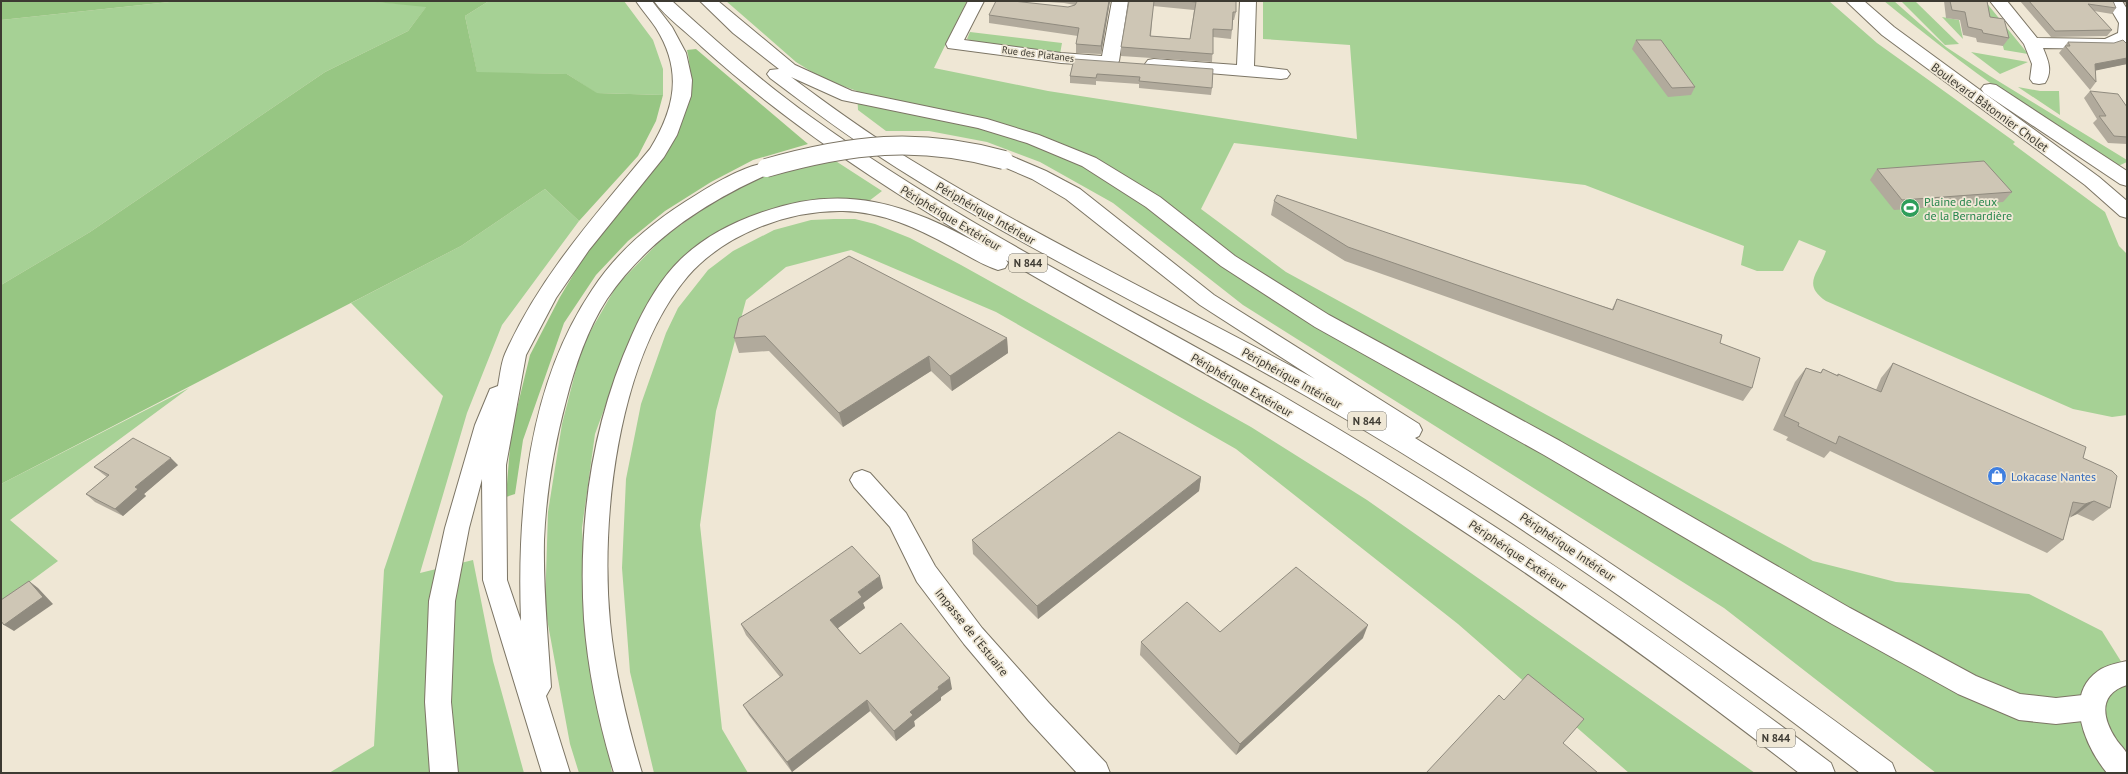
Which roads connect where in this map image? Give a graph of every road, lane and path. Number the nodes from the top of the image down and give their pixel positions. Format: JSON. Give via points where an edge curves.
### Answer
{"nodes":[{"id":1,"x":644,"y":1,"type":"edge"},
{"id":2,"x":662,"y":1,"type":"edge"},
{"id":3,"x":692,"y":1,"type":"edge"},
{"id":4,"x":708,"y":1,"type":"edge"},
{"id":5,"x":976,"y":1,"type":"edge"},
{"id":6,"x":1120,"y":1,"type":"edge"},
{"id":7,"x":1248,"y":1,"type":"edge"},
{"id":8,"x":1854,"y":1,"type":"edge"},
{"id":9,"x":1876,"y":1,"type":"edge"},
{"id":10,"x":1998,"y":1,"type":"edge"},
{"id":11,"x":2114,"y":1,"type":"edge"},
{"id":12,"x":2127,"y":23,"type":"edge"},
{"id":13,"x":2032,"y":43,"type":"junction"},
{"id":14,"x":1124,"y":62,"type":"junction"},
{"id":15,"x":1245,"y":71,"type":"junction"},
{"id":16,"x":1281,"y":74,"type":"dead end"},
{"id":17,"x":2039,"y":79,"type":"dead end"},
{"id":18,"x":2127,"y":180,"type":"edge"},
{"id":19,"x":2127,"y":211,"type":"edge"},
{"id":20,"x":1164,"y":341,"type":"junction"},
{"id":21,"x":515,"y":355,"type":"junction"},
{"id":22,"x":862,"y":480,"type":"dead end"},
{"id":23,"x":2127,"y":673,"type":"edge"},
{"id":24,"x":2092,"y":708,"type":"junction"},
{"id":25,"x":1797,"y":709,"type":"junction"},
{"id":26,"x":540,"y":718,"type":"junction"},
{"id":27,"x":2124,"y":772,"type":"edge"},
{"id":28,"x":444,"y":773,"type":"edge"},
{"id":29,"x":556,"y":773,"type":"edge"},
{"id":30,"x":628,"y":773,"type":"edge"},
{"id":31,"x":1096,"y":773,"type":"edge"},
{"id":32,"x":1821,"y":773,"type":"edge"},
{"id":33,"x":1882,"y":773,"type":"edge"}],
"edges":[{"from":1,"to":21,"type":"main road","via":[[664,27],[678,53],[683,80],[682,96],[676,115],[657,153],[582,245],[548,294]]},
{"from":2,"to":20,"type":"main road","name":"Périphérique Extérieur","number":"N 844","via":[[714,50],[826,137],[947,217]]},
{"from":3,"to":25,"type":"main road","name":"Périphérique Intérieur","number":"N 844","via":[[784,80],[914,171],[1038,243],[1313,389],[1414,448],[1617,580]]},
{"from":4,"to":24,"type":"main road","via":[[738,29],[790,69],[816,83],[848,96],[981,123],[1040,141],[1089,162],[1153,202],[1228,261],[1322,321],[1552,448],[1841,616],[1966,685],[2018,708],[2056,711]]},
{"from":5,"to":14,"type":"main road","name":"Rue des Platanes","via":[[954,44],[1060,58]]},
{"from":6,"to":14,"type":"main road"},
{"from":7,"to":15,"type":"main road"},
{"from":8,"to":19,"type":"main road","name":"Boulevard Bâtonnier Cholet","via":[[1888,31],[2092,181]]},
{"from":9,"to":18,"type":"main road","name":"Boulevard Bâtonnier Cholet","via":[[1923,41],[1997,94]]},
{"from":10,"to":13,"type":"main road"},
{"from":11,"to":12,"type":"main road"},
{"from":12,"to":13,"type":"main road","via":[[2126,36],[2108,44]]},
{"from":13,"to":17,"type":"main road","via":[[2041,64]]},
{"from":14,"to":15,"type":"main road","name":"Rue des Platanes"},
{"from":15,"to":16,"type":"main road","name":"Rue des Platanes"},
{"from":20,"to":30,"type":"main road","via":[[1142,340],[930,226],[891,211],[835,206],[795,209],[747,225],[700,254],[688,264],[668,289],[641,337],[619,392],[605,452],[597,520],[597,616],[602,663]]},
{"from":20,"to":32,"type":"main road","name":"Périphérique Extérieur","number":"N 844","via":[[1360,453],[1506,547],[1684,670]]},
{"from":21,"to":26,"type":"main road","via":[[494,465],[494,580]]},
{"from":21,"to":28,"type":"main road","via":[[486,425],[457,528],[442,601],[438,702]]},
{"from":22,"to":31,"type":"main road","name":"Impasse de l'Estuaire","via":[[898,520],[926,574],[973,636]]},
{"from":23,"to":24,"type":"main road","via":[[2115,676],[2100,685],[2093,699]]},
{"from":24,"to":27,"type":"main road","via":[[2094,724],[2102,743]]},
{"from":25,"to":26,"type":"main road","bridge":true,"via":[[1779,680],[1411,430],[1207,300],[1073,194],[1039,175],[1004,160],[969,150],[937,145],[890,145],[839,150],[792,160],[743,177],[683,210],[639,247],[598,298],[585,320],[560,381],[550,416],[537,483],[532,554]]},
{"from":25,"to":33,"type":"main road","name":"Périphérique Intérieur","number":"N 844"},
{"from":26,"to":29,"type":"main road"}]}
